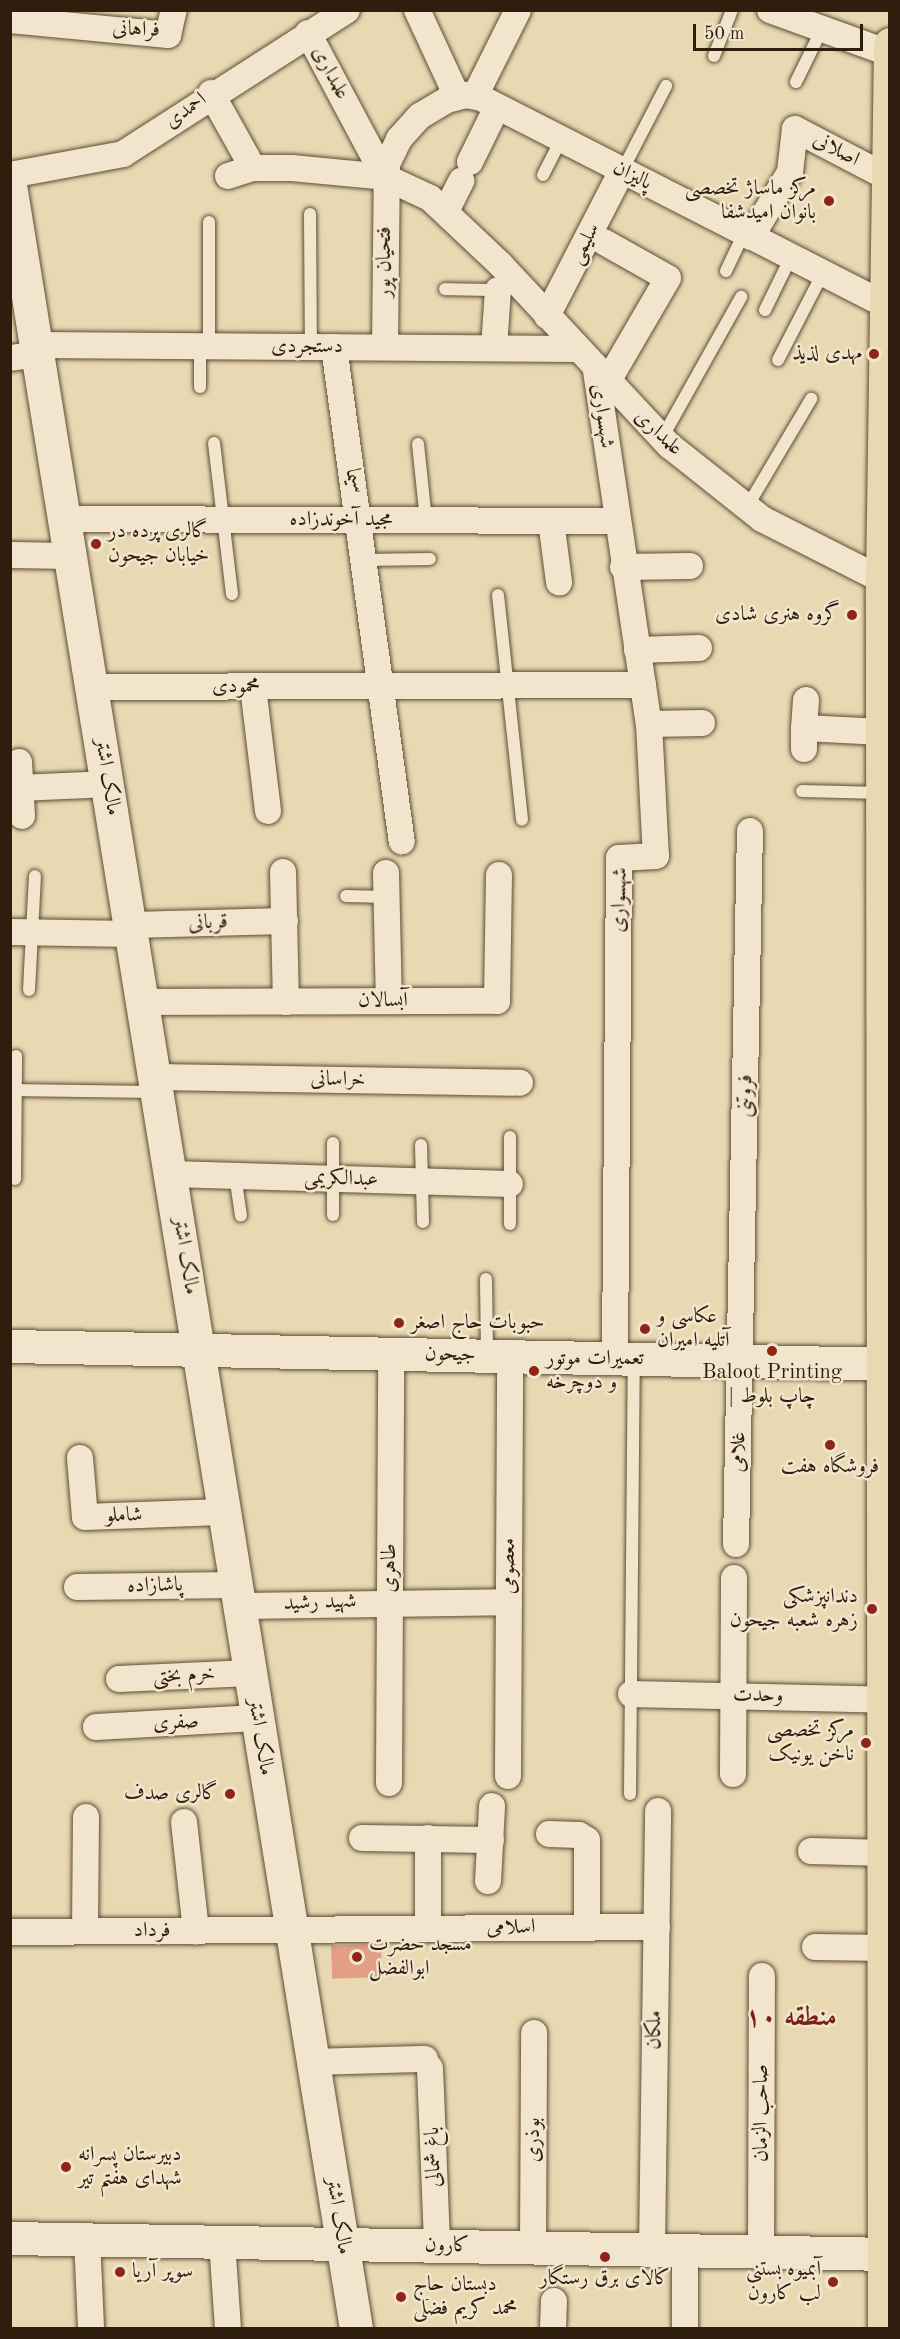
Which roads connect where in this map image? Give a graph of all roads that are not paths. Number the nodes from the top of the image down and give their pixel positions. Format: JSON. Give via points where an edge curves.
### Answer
{"nodes":[{"id":1,"x":174,"y":10,"type":"edge"},
{"id":2,"x":347,"y":10,"type":"edge"},
{"id":3,"x":417,"y":10,"type":"edge"},
{"id":4,"x":518,"y":10,"type":"edge"},
{"id":5,"x":732,"y":10,"type":"edge"},
{"id":6,"x":770,"y":10,"type":"edge"},
{"id":7,"x":10,"y":20,"type":"edge"},
{"id":8,"x":817,"y":22,"type":"edge"},
{"id":9,"x":308,"y":33,"type":"junction"},
{"id":10,"x":890,"y":44,"type":"edge"},
{"id":11,"x":889,"y":53,"type":"edge"},
{"id":12,"x":714,"y":56,"type":"dead end"},
{"id":13,"x":796,"y":82,"type":"dead end"},
{"id":14,"x":666,"y":86,"type":"dead end"},
{"id":15,"x":211,"y":93,"type":"junction"},
{"id":16,"x":476,"y":100,"type":"junction"},
{"id":17,"x":561,"y":140,"type":"junction"},
{"id":18,"x":253,"y":168,"type":"junction"},
{"id":19,"x":622,"y":171,"type":"junction"},
{"id":20,"x":543,"y":175,"type":"dead end"},
{"id":21,"x":228,"y":176,"type":"dead end"},
{"id":22,"x":385,"y":177,"type":"junction"},
{"id":23,"x":887,"y":177,"type":"junction"},
{"id":24,"x":11,"y":191,"type":"edge"},
{"id":25,"x":446,"y":211,"type":"junction"},
{"id":26,"x":310,"y":214,"type":"dead end"},
{"id":27,"x":209,"y":222,"type":"dead end"},
{"id":28,"x":747,"y":235,"type":"junction"},
{"id":29,"x":604,"y":242,"type":"dead end"},
{"id":30,"x":791,"y":257,"type":"junction"},
{"id":31,"x":726,"y":271,"type":"dead end"},
{"id":32,"x":823,"y":273,"type":"junction"},
{"id":33,"x":445,"y":289,"type":"dead end"},
{"id":34,"x":498,"y":290,"type":"joint"},
{"id":35,"x":741,"y":297,"type":"dead end"},
{"id":36,"x":886,"y":305,"type":"junction"},
{"id":37,"x":765,"y":310,"type":"dead end"},
{"id":38,"x":547,"y":316,"type":"junction"},
{"id":39,"x":26,"y":338,"type":"edge"},
{"id":40,"x":204,"y":346,"type":"junction"},
{"id":41,"x":323,"y":347,"type":"junction"},
{"id":42,"x":385,"y":347,"type":"junction"},
{"id":43,"x":494,"y":348,"type":"junction"},
{"id":44,"x":577,"y":349,"type":"junction"},
{"id":45,"x":778,"y":360,"type":"dead end"},
{"id":46,"x":602,"y":377,"type":"junction"},
{"id":47,"x":200,"y":387,"type":"dead end"},
{"id":48,"x":811,"y":399,"type":"dead end"},
{"id":49,"x":662,"y":438,"type":"junction"},
{"id":50,"x":214,"y":444,"type":"dead end"},
{"id":51,"x":418,"y":444,"type":"dead end"},
{"id":52,"x":747,"y":507,"type":"junction"},
{"id":53,"x":65,"y":519,"type":"junction"},
{"id":54,"x":222,"y":520,"type":"junction"},
{"id":55,"x":358,"y":520,"type":"junction"},
{"id":56,"x":426,"y":520,"type":"junction"},
{"id":57,"x":551,"y":521,"type":"junction"},
{"id":58,"x":617,"y":521,"type":"junction"},
{"id":59,"x":10,"y":555,"type":"edge"},
{"id":60,"x":71,"y":556,"type":"junction"},
{"id":61,"x":430,"y":559,"type":"dead end"},
{"id":62,"x":363,"y":560,"type":"junction"},
{"id":63,"x":690,"y":566,"type":"dead end"},
{"id":64,"x":623,"y":567,"type":"junction"},
{"id":65,"x":882,"y":580,"type":"junction"},
{"id":66,"x":559,"y":582,"type":"dead end"},
{"id":67,"x":232,"y":594,"type":"dead end"},
{"id":68,"x":498,"y":595,"type":"dead end"},
{"id":69,"x":699,"y":648,"type":"dead end"},
{"id":70,"x":637,"y":650,"type":"junction"},
{"id":71,"x":643,"y":685,"type":"junction"},
{"id":72,"x":381,"y":686,"type":"junction"},
{"id":73,"x":507,"y":686,"type":"junction"},
{"id":74,"x":92,"y":687,"type":"junction"},
{"id":75,"x":253,"y":687,"type":"junction"},
{"id":76,"x":806,"y":700,"type":"dead end"},
{"id":77,"x":702,"y":723,"type":"dead end"},
{"id":78,"x":649,"y":724,"type":"junction"},
{"id":79,"x":882,"y":732,"type":"junction"},
{"id":80,"x":19,"y":762,"type":"dead end"},
{"id":81,"x":108,"y":784,"type":"junction"},
{"id":82,"x":20,"y":788,"type":"junction"},
{"id":83,"x":802,"y":791,"type":"dead end"},
{"id":84,"x":883,"y":794,"type":"junction"},
{"id":85,"x":268,"y":811,"type":"dead end"},
{"id":86,"x":22,"y":816,"type":"dead end"},
{"id":87,"x":522,"y":820,"type":"dead end"},
{"id":88,"x":750,"y":831,"type":"dead end"},
{"id":89,"x":402,"y":841,"type":"dead end"},
{"id":90,"x":283,"y":872,"type":"dead end"},
{"id":91,"x":499,"y":875,"type":"dead end"},
{"id":92,"x":35,"y":876,"type":"dead end"},
{"id":93,"x":386,"y":885,"type":"joint"},
{"id":94,"x":346,"y":896,"type":"dead end"},
{"id":95,"x":285,"y":921,"type":"junction"},
{"id":96,"x":132,"y":930,"type":"junction"},
{"id":97,"x":21,"y":932,"type":"edge"},
{"id":98,"x":28,"y":990,"type":"dead end"},
{"id":99,"x":389,"y":1001,"type":"junction"},
{"id":100,"x":143,"y":1002,"type":"junction"},
{"id":101,"x":286,"y":1002,"type":"junction"},
{"id":102,"x":16,"y":1056,"type":"dead end"},
{"id":103,"x":520,"y":1083,"type":"dead end"},
{"id":104,"x":157,"y":1084,"type":"junction"},
{"id":105,"x":13,"y":1090,"type":"edge"},
{"id":106,"x":510,"y":1137,"type":"dead end"},
{"id":107,"x":333,"y":1143,"type":"dead end"},
{"id":108,"x":421,"y":1145,"type":"dead end"},
{"id":109,"x":171,"y":1174,"type":"junction"},
{"id":110,"x":235,"y":1175,"type":"junction"},
{"id":111,"x":333,"y":1178,"type":"junction"},
{"id":112,"x":15,"y":1179,"type":"dead end"},
{"id":113,"x":420,"y":1181,"type":"junction"},
{"id":114,"x":510,"y":1184,"type":"junction"},
{"id":115,"x":333,"y":1215,"type":"dead end"},
{"id":116,"x":242,"y":1216,"type":"dead end"},
{"id":117,"x":423,"y":1222,"type":"dead end"},
{"id":118,"x":510,"y":1224,"type":"dead end"},
{"id":119,"x":886,"y":1263,"type":"edge"},
{"id":120,"x":486,"y":1279,"type":"dead end"},
{"id":121,"x":10,"y":1346,"type":"edge"},
{"id":122,"x":200,"y":1350,"type":"junction"},
{"id":123,"x":391,"y":1354,"type":"junction"},
{"id":124,"x":498,"y":1356,"type":"junction"},
{"id":125,"x":624,"y":1358,"type":"junction"},
{"id":126,"x":742,"y":1361,"type":"junction"},
{"id":127,"x":886,"y":1363,"type":"edge"},
{"id":128,"x":80,"y":1458,"type":"dead end"},
{"id":129,"x":222,"y":1512,"type":"junction"},
{"id":130,"x":735,"y":1544,"type":"dead end"},
{"id":131,"x":734,"y":1578,"type":"dead end"},
{"id":132,"x":77,"y":1587,"type":"dead end"},
{"id":133,"x":236,"y":1595,"type":"junction"},
{"id":134,"x":390,"y":1600,"type":"junction"},
{"id":135,"x":509,"y":1602,"type":"junction"},
{"id":136,"x":250,"y":1673,"type":"junction"},
{"id":137,"x":119,"y":1679,"type":"dead end"},
{"id":138,"x":631,"y":1694,"type":"junction"},
{"id":139,"x":735,"y":1695,"type":"junction"},
{"id":140,"x":886,"y":1700,"type":"junction"},
{"id":141,"x":256,"y":1718,"type":"junction"},
{"id":142,"x":96,"y":1727,"type":"dead end"},
{"id":143,"x":734,"y":1774,"type":"dead end"},
{"id":144,"x":508,"y":1776,"type":"dead end"},
{"id":145,"x":389,"y":1783,"type":"dead end"},
{"id":146,"x":630,"y":1794,"type":"dead end"},
{"id":147,"x":492,"y":1806,"type":"dead end"},
{"id":148,"x":658,"y":1811,"type":"dead end"},
{"id":149,"x":86,"y":1817,"type":"dead end"},
{"id":150,"x":184,"y":1822,"type":"dead end"},
{"id":151,"x":549,"y":1834,"type":"dead end"},
{"id":152,"x":362,"y":1838,"type":"dead end"},
{"id":153,"x":428,"y":1838,"type":"junction"},
{"id":154,"x":490,"y":1840,"type":"junction"},
{"id":155,"x":811,"y":1851,"type":"dead end"},
{"id":156,"x":886,"y":1853,"type":"junction"},
{"id":157,"x":488,"y":1881,"type":"dead end"},
{"id":158,"x":657,"y":1927,"type":"junction"},
{"id":159,"x":586,"y":1928,"type":"junction"},
{"id":160,"x":428,"y":1929,"type":"junction"},
{"id":161,"x":196,"y":1930,"type":"junction"},
{"id":162,"x":292,"y":1930,"type":"junction"},
{"id":163,"x":85,"y":1931,"type":"junction"},
{"id":164,"x":10,"y":1932,"type":"edge"},
{"id":165,"x":815,"y":1947,"type":"dead end"},
{"id":166,"x":886,"y":1948,"type":"junction"},
{"id":167,"x":762,"y":1976,"type":"dead end"},
{"id":168,"x":534,"y":2033,"type":"dead end"},
{"id":169,"x":315,"y":2062,"type":"junction"},
{"id":170,"x":10,"y":2238,"type":"edge"},
{"id":171,"x":87,"y":2239,"type":"junction"},
{"id":172,"x":222,"y":2241,"type":"junction"},
{"id":173,"x":342,"y":2244,"type":"junction"},
{"id":174,"x":437,"y":2245,"type":"junction"},
{"id":175,"x":533,"y":2247,"type":"junction"},
{"id":176,"x":652,"y":2249,"type":"junction"},
{"id":177,"x":685,"y":2250,"type":"junction"},
{"id":178,"x":761,"y":2251,"type":"junction"},
{"id":179,"x":886,"y":2254,"type":"edge"},
{"id":180,"x":554,"y":2301,"type":"dead end"},
{"id":181,"x":91,"y":2328,"type":"edge"},
{"id":182,"x":228,"y":2328,"type":"edge"},
{"id":183,"x":356,"y":2328,"type":"edge"},
{"id":184,"x":553,"y":2328,"type":"edge"},
{"id":185,"x":686,"y":2328,"type":"edge"},
{"id":186,"x":884,"y":2328,"type":"edge"}],
"edges":[{"from":1,"to":7,"type":"street","name":"فراهانی","via":[[168,35]]},
{"from":2,"to":9,"type":"street","name":"احمدی"},
{"from":3,"to":16,"type":"street"},
{"from":4,"to":16,"type":"street"},
{"from":5,"to":12,"type":"lane"},
{"from":6,"to":8,"type":"street"},
{"from":8,"to":11,"type":"street"},
{"from":8,"to":13,"type":"lane"},
{"from":9,"to":15,"type":"street","name":"احمدی"},
{"from":9,"to":22,"type":"street","name":"علمداری"},
{"from":10,"to":11,"type":"main road"},
{"from":11,"to":23,"type":"main road"},
{"from":14,"to":19,"type":"lane"},
{"from":15,"to":18,"type":"street"},
{"from":15,"to":24,"type":"street","name":"احمدی","via":[[123,154]]},
{"from":16,"to":17,"type":"street","name":"پالیزان"},
{"from":16,"to":22,"type":"street","via":[[409,126],[392,150]]},
{"from":16,"to":25,"type":"street","via":[[466,172]]},
{"from":17,"to":19,"type":"street","name":"پالیزان"},
{"from":17,"to":20,"type":"lane"},
{"from":18,"to":21,"type":"street","name":"علمداری"},
{"from":18,"to":22,"type":"street","name":"علمداری"},
{"from":19,"to":28,"type":"street","name":"پالیزان"},
{"from":19,"to":38,"type":"street","name":"سلیمی"},
{"from":22,"to":25,"type":"street","name":"علمداری","via":[[415,189]]},
{"from":22,"to":42,"type":"street","name":"فتحیان پور"},
{"from":23,"to":28,"type":"street","name":"اصلانی","via":[[795,129],[790,172]]},
{"from":23,"to":36,"type":"main road"},
{"from":24,"to":39,"type":"main road","name":"مالک اشتر"},
{"from":25,"to":38,"type":"street","name":"علمداری"},
{"from":26,"to":41,"type":"lane"},
{"from":27,"to":40,"type":"lane"},
{"from":28,"to":30,"type":"street","name":"پالیزان"},
{"from":28,"to":31,"type":"lane"},
{"from":29,"to":46,"type":"street","via":[[668,278]]},
{"from":30,"to":32,"type":"street","name":"پالیزان"},
{"from":30,"to":37,"type":"lane"},
{"from":32,"to":36,"type":"street","name":"پالیزان"},
{"from":32,"to":45,"type":"lane"},
{"from":33,"to":34,"type":"lane"},
{"from":34,"to":43,"type":"street"},
{"from":35,"to":49,"type":"lane"},
{"from":36,"to":65,"type":"main road"},
{"from":38,"to":44,"type":"street","name":"علمداری"},
{"from":39,"to":40,"type":"street","name":"دستجردی"},
{"from":39,"to":53,"type":"main road","name":"مالک اشتر"},
{"from":40,"to":41,"type":"street","name":"دستجردی"},
{"from":40,"to":47,"type":"lane"},
{"from":41,"to":42,"type":"street","name":"دستجردی"},
{"from":41,"to":55,"type":"street","name":"سیما"},
{"from":42,"to":43,"type":"street","name":"دستجردی"},
{"from":43,"to":44,"type":"street","name":"دستجردی"},
{"from":44,"to":46,"type":"street","name":"علمداری"},
{"from":46,"to":49,"type":"street","name":"علمداری"},
{"from":46,"to":58,"type":"street","name":"شهسواری"},
{"from":48,"to":52,"type":"lane"},
{"from":49,"to":52,"type":"street","name":"علمداری"},
{"from":50,"to":54,"type":"lane"},
{"from":51,"to":56,"type":"lane"},
{"from":52,"to":65,"type":"street","name":"علمداری"},
{"from":53,"to":54,"type":"street","name":"مجید آخوندزاده"},
{"from":53,"to":60,"type":"main road","name":"مالک اشتر"},
{"from":54,"to":55,"type":"street","name":"مجید آخوندزاده"},
{"from":54,"to":67,"type":"lane"},
{"from":55,"to":56,"type":"street","name":"مجید آخوندزاده"},
{"from":55,"to":62,"type":"street","name":"سیما"},
{"from":56,"to":57,"type":"street","name":"مجید آخوندزاده"},
{"from":57,"to":58,"type":"street","name":"مجید آخوندزاده"},
{"from":57,"to":66,"type":"street"},
{"from":58,"to":64,"type":"street","name":"شهسواری"},
{"from":59,"to":60,"type":"street"},
{"from":60,"to":74,"type":"main road","name":"مالک اشتر"},
{"from":61,"to":62,"type":"lane"},
{"from":62,"to":72,"type":"street","name":"سیما"},
{"from":63,"to":64,"type":"street"},
{"from":64,"to":70,"type":"street","name":"شهسواری"},
{"from":65,"to":79,"type":"main road"},
{"from":68,"to":73,"type":"lane"},
{"from":69,"to":70,"type":"street"},
{"from":70,"to":71,"type":"street","name":"شهسواری"},
{"from":71,"to":73,"type":"street","name":"محمودی"},
{"from":71,"to":78,"type":"street","name":"شهسواری"},
{"from":72,"to":73,"type":"street","name":"محمودی"},
{"from":72,"to":75,"type":"street","name":"محمودی"},
{"from":72,"to":89,"type":"street"},
{"from":73,"to":87,"type":"lane"},
{"from":74,"to":75,"type":"street","name":"محمودی"},
{"from":74,"to":81,"type":"main road","name":"مالک اشتر"},
{"from":75,"to":85,"type":"street"},
{"from":76,"to":79,"type":"street","via":[[804,738]]},
{"from":77,"to":78,"type":"street"},
{"from":78,"to":125,"type":"street","name":"شهسواری","via":[[656,856],[619,858]]},
{"from":79,"to":84,"type":"main road"},
{"from":80,"to":82,"type":"street"},
{"from":81,"to":82,"type":"street"},
{"from":81,"to":96,"type":"main road","name":"مالک اشتر"},
{"from":82,"to":86,"type":"street"},
{"from":83,"to":84,"type":"lane"},
{"from":84,"to":119,"type":"main road"},
{"from":88,"to":126,"type":"street","name":"فروتنی"},
{"from":90,"to":95,"type":"street"},
{"from":91,"to":99,"type":"street","name":"آبسالان","via":[[497,1001]]},
{"from":92,"to":97,"type":"lane"},
{"from":93,"to":94,"type":"lane"},
{"from":93,"to":99,"type":"street"},
{"from":95,"to":96,"type":"street","name":"قربانی"},
{"from":95,"to":101,"type":"street"},
{"from":96,"to":97,"type":"street","name":"قربانی"},
{"from":96,"to":100,"type":"main road","name":"مالک اشتر"},
{"from":97,"to":98,"type":"lane"},
{"from":99,"to":101,"type":"street","name":"آبسالان"},
{"from":100,"to":101,"type":"street","name":"آبسالان"},
{"from":100,"to":104,"type":"main road","name":"مالک اشتر"},
{"from":102,"to":105,"type":"lane"},
{"from":103,"to":104,"type":"street","name":"خراسانی"},
{"from":104,"to":105,"type":"lane"},
{"from":104,"to":109,"type":"main road","name":"مالک اشتر"},
{"from":105,"to":112,"type":"lane"},
{"from":106,"to":114,"type":"lane"},
{"from":107,"to":111,"type":"lane"},
{"from":108,"to":113,"type":"lane"},
{"from":109,"to":110,"type":"street","name":"عبدالکریمی"},
{"from":109,"to":122,"type":"main road","name":"مالک اشتر"},
{"from":110,"to":111,"type":"street","name":"عبدالکریمی"},
{"from":110,"to":116,"type":"lane"},
{"from":111,"to":113,"type":"street","name":"عبدالکریمی"},
{"from":111,"to":115,"type":"lane"},
{"from":113,"to":114,"type":"street","name":"عبدالکریمی"},
{"from":113,"to":117,"type":"lane"},
{"from":114,"to":118,"type":"lane"},
{"from":119,"to":127,"type":"main road"},
{"from":120,"to":124,"type":"lane"},
{"from":121,"to":122,"type":"main road","name":"جیحون"},
{"from":122,"to":123,"type":"main road","name":"جیحون"},
{"from":122,"to":129,"type":"main road","name":"مالک اشتر"},
{"from":123,"to":124,"type":"main road","name":"جیحون"},
{"from":123,"to":134,"type":"street","name":"طاهری"},
{"from":124,"to":125,"type":"main road","name":"جیحون"},
{"from":124,"to":135,"type":"street","name":"معصومی"},
{"from":125,"to":126,"type":"main road","name":"جیحون"},
{"from":125,"to":138,"type":"lane"},
{"from":126,"to":127,"type":"main road","name":"جیحون"},
{"from":126,"to":130,"type":"street","name":"غلامی"},
{"from":127,"to":140,"type":"main road"},
{"from":128,"to":129,"type":"street","name":"شاملو","via":[[85,1517]]},
{"from":129,"to":133,"type":"main road","name":"مالک اشتر"},
{"from":131,"to":139,"type":"street"},
{"from":132,"to":133,"type":"street","name":"پاشازاده"},
{"from":133,"to":134,"type":"street","name":"شهید رشید"},
{"from":133,"to":136,"type":"main road","name":"مالک اشتر"},
{"from":134,"to":135,"type":"street","name":"شهید رشید"},
{"from":134,"to":145,"type":"street","name":"طاهری"},
{"from":135,"to":144,"type":"street","name":"معصومی"},
{"from":136,"to":137,"type":"street","name":"خرم بختی"},
{"from":136,"to":141,"type":"main road","name":"مالک اشتر"},
{"from":138,"to":139,"type":"street","name":"وحدت"},
{"from":138,"to":146,"type":"lane"},
{"from":139,"to":140,"type":"street","name":"وحدت"},
{"from":139,"to":143,"type":"street"},
{"from":140,"to":156,"type":"main road"},
{"from":141,"to":142,"type":"street","name":"صفری"},
{"from":141,"to":162,"type":"main road","name":"مالک اشتر"},
{"from":147,"to":154,"type":"street"},
{"from":148,"to":158,"type":"street","name":"ملکان"},
{"from":149,"to":163,"type":"street"},
{"from":150,"to":161,"type":"street"},
{"from":151,"to":159,"type":"street","via":[[584,1836]]},
{"from":152,"to":153,"type":"street"},
{"from":153,"to":154,"type":"street"},
{"from":153,"to":160,"type":"street"},
{"from":154,"to":157,"type":"street"},
{"from":155,"to":156,"type":"street"},
{"from":156,"to":166,"type":"main road"},
{"from":158,"to":159,"type":"street","name":"اسلامی"},
{"from":158,"to":176,"type":"street","name":"ملکان"},
{"from":159,"to":160,"type":"street","name":"اسلامی"},
{"from":160,"to":162,"type":"street","name":"اسلامی"},
{"from":161,"to":162,"type":"street","name":"فرداد"},
{"from":161,"to":163,"type":"street","name":"فرداد"},
{"from":162,"to":169,"type":"main road","name":"مالک اشتر"},
{"from":163,"to":164,"type":"street","name":"فرداد"},
{"from":165,"to":166,"type":"street"},
{"from":166,"to":179,"type":"main road"},
{"from":167,"to":178,"type":"street","name":"صاحب الزمان"},
{"from":168,"to":175,"type":"street","name":"بوذری"},
{"from":169,"to":173,"type":"main road","name":"مالک اشتر"},
{"from":169,"to":174,"type":"street","name":"باغ شمالی","via":[[428,2064]]},
{"from":170,"to":171,"type":"main road","name":"کارون"},
{"from":171,"to":172,"type":"main road","name":"کارون"},
{"from":171,"to":181,"type":"street"},
{"from":172,"to":173,"type":"main road","name":"کارون"},
{"from":172,"to":182,"type":"street"},
{"from":173,"to":174,"type":"main road","name":"کارون"},
{"from":173,"to":183,"type":"main road","name":"مالک اشتر"},
{"from":174,"to":175,"type":"main road","name":"کارون"},
{"from":175,"to":176,"type":"main road","name":"کارون"},
{"from":176,"to":177,"type":"main road","name":"کارون"},
{"from":177,"to":178,"type":"main road","name":"کارون"},
{"from":177,"to":185,"type":"street"},
{"from":178,"to":179,"type":"main road","name":"کارون"},
{"from":179,"to":186,"type":"main road"},
{"from":180,"to":184,"type":"street"}]}
